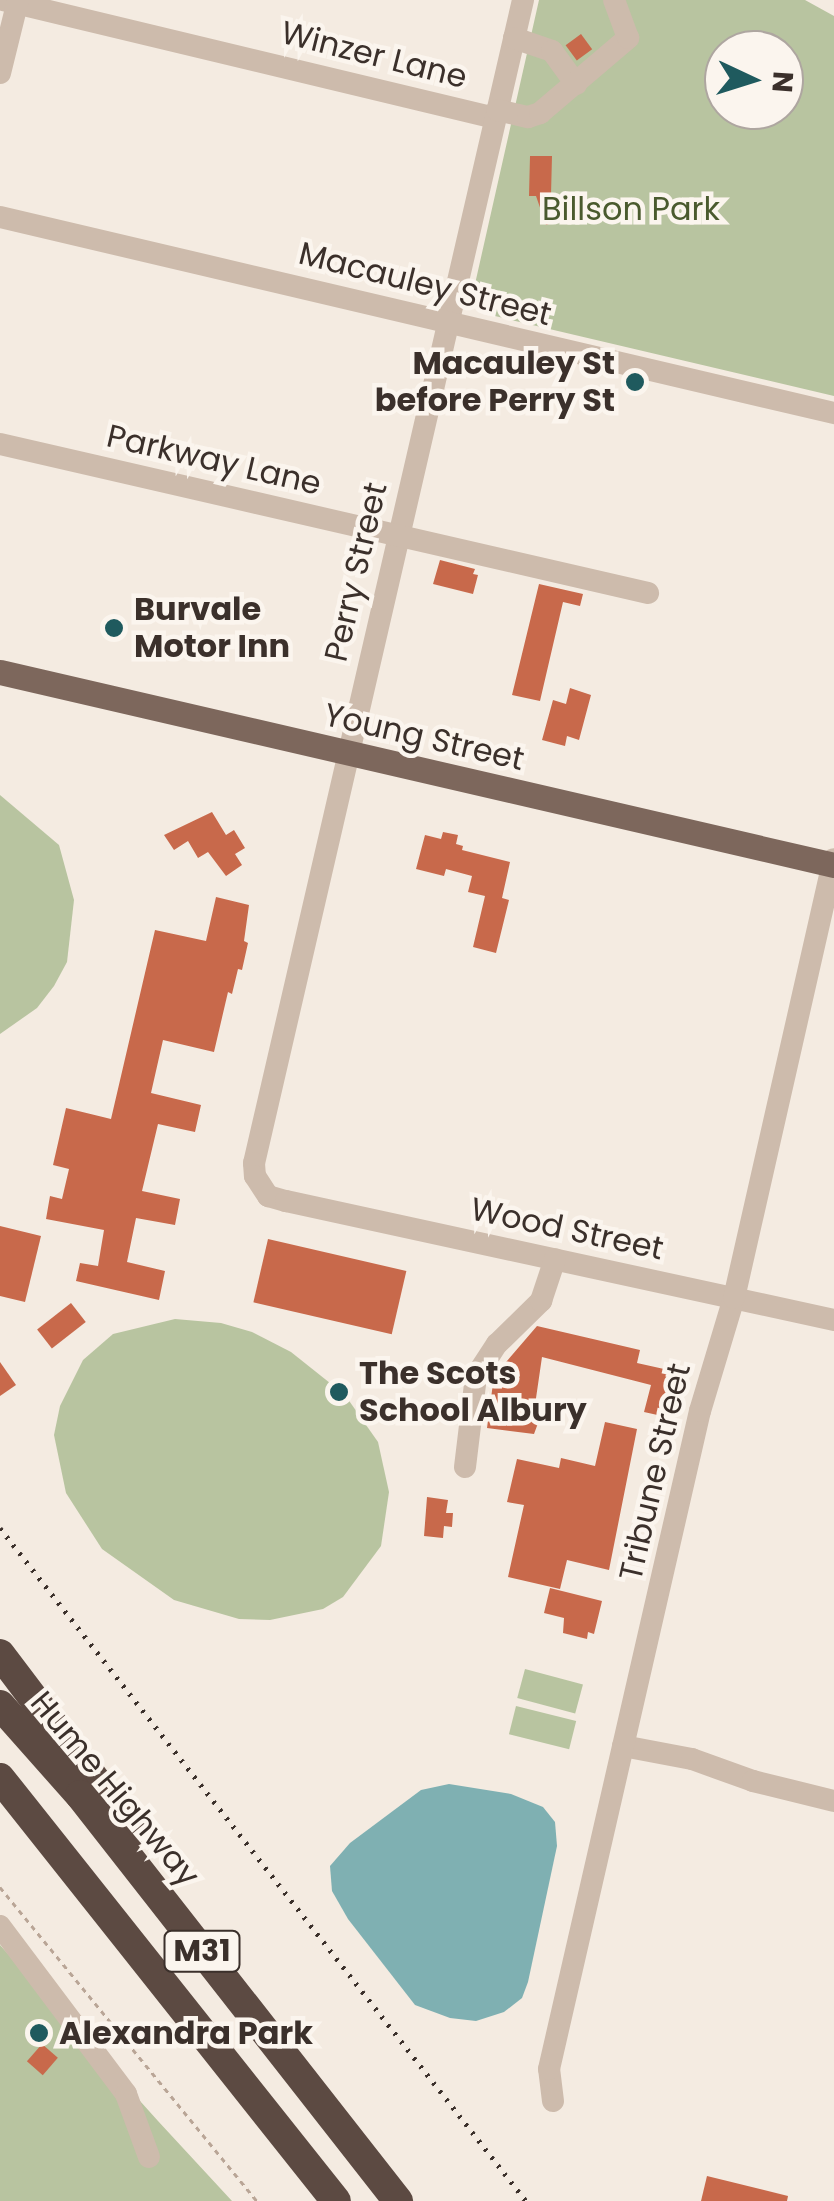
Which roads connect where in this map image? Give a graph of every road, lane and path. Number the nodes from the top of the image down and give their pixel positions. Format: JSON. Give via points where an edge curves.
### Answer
{"nodes":[{"id":1,"x":524,"y":0,"type":"edge"},
{"id":2,"x":614,"y":0,"type":"edge"},
{"id":3,"x":13,"y":1,"type":"edge"},
{"id":4,"x":514,"y":38,"type":"junction"},
{"id":5,"x":0,"y":72,"type":"edge"},
{"id":6,"x":576,"y":84,"type":"junction"},
{"id":7,"x":496,"y":114,"type":"junction"},
{"id":8,"x":0,"y":217,"type":"edge"},
{"id":9,"x":447,"y":321,"type":"junction"},
{"id":10,"x":834,"y":413,"type":"edge"},
{"id":11,"x":0,"y":444,"type":"edge"},
{"id":12,"x":397,"y":536,"type":"junction"},
{"id":13,"x":648,"y":593,"type":"dead end"},
{"id":14,"x":0,"y":672,"type":"edge"},
{"id":15,"x":349,"y":754,"type":"junction"},
{"id":16,"x":834,"y":863,"type":"edge"},
{"id":17,"x":286,"y":1201,"type":"joint"},
{"id":18,"x":555,"y":1260,"type":"junction"},
{"id":19,"x":734,"y":1298,"type":"junction"},
{"id":20,"x":834,"y":1320,"type":"edge"},
{"id":21,"x":465,"y":1467,"type":"dead end"},
{"id":22,"x":0,"y":1654,"type":"edge"},
{"id":23,"x":0,"y":1705,"type":"edge"},
{"id":24,"x":623,"y":1746,"type":"junction"},
{"id":25,"x":0,"y":1778,"type":"edge"},
{"id":26,"x":834,"y":1801,"type":"edge"},
{"id":27,"x":0,"y":1888,"type":"edge"},
{"id":28,"x":0,"y":1926,"type":"edge"},
{"id":29,"x":309,"y":2088,"type":"junction"},
{"id":30,"x":553,"y":2101,"type":"dead end"},
{"id":31,"x":150,"y":2157,"type":"dead end"},
{"id":32,"x":256,"y":2201,"type":"edge"},
{"id":33,"x":336,"y":2201,"type":"edge"},
{"id":34,"x":398,"y":2201,"type":"edge"}],
"edges":[{"from":1,"to":4,"type":"street","name":"Perry Street"},
{"from":2,"to":6,"type":"street","name":"Winzer Lane","via":[[628,38]]},
{"from":3,"to":5,"type":"street"},
{"from":3,"to":7,"type":"street","name":"Winzer Lane"},
{"from":4,"to":6,"type":"street","via":[[552,52]]},
{"from":4,"to":7,"type":"street","name":"Perry Street"},
{"from":6,"to":7,"type":"street","name":"Winzer Lane","via":[[528,117]]},
{"from":7,"to":9,"type":"street","name":"Perry Street"},
{"from":8,"to":9,"type":"street","name":"Macauley Street"},
{"from":9,"to":10,"type":"street","name":"Macauley Street"},
{"from":9,"to":12,"type":"street","name":"Perry Street"},
{"from":11,"to":12,"type":"street","name":"Parkway Lane"},
{"from":12,"to":13,"type":"street","name":"Parkway Lane"},
{"from":12,"to":15,"type":"street","name":"Perry Street"},
{"from":14,"to":15,"type":"main road","name":"Young Street"},
{"from":15,"to":16,"type":"main road","name":"Young Street"},
{"from":15,"to":17,"type":"street","name":"Perry Street","via":[[254,1163],[268,1196]]},
{"from":16,"to":19,"type":"street","name":"Tribune Street"},
{"from":17,"to":18,"type":"street","name":"Wood Street"},
{"from":18,"to":19,"type":"street","name":"Wood Street"},
{"from":18,"to":21,"type":"street","via":[[541,1302],[497,1344],[476,1376]]},
{"from":19,"to":20,"type":"street","name":"Wood Street"},
{"from":19,"to":24,"type":"street","name":"Tribune Street","via":[[700,1411]]},
{"from":22,"to":29,"type":"highway","via":[[143,1843]]},
{"from":23,"to":29,"type":"highway","name":"Hume Highway","number":"M31","via":[[80,1795]]},
{"from":24,"to":26,"type":"street"},
{"from":24,"to":30,"type":"street","name":"Tribune Street","via":[[549,2069]]},
{"from":25,"to":33,"type":"highway","number":"M31"},
{"from":27,"to":32,"type":"path"},
{"from":28,"to":31,"type":"street","via":[[126,2094]]},
{"from":29,"to":34,"type":"highway","name":"Hume Highway","number":"M31"}]}
